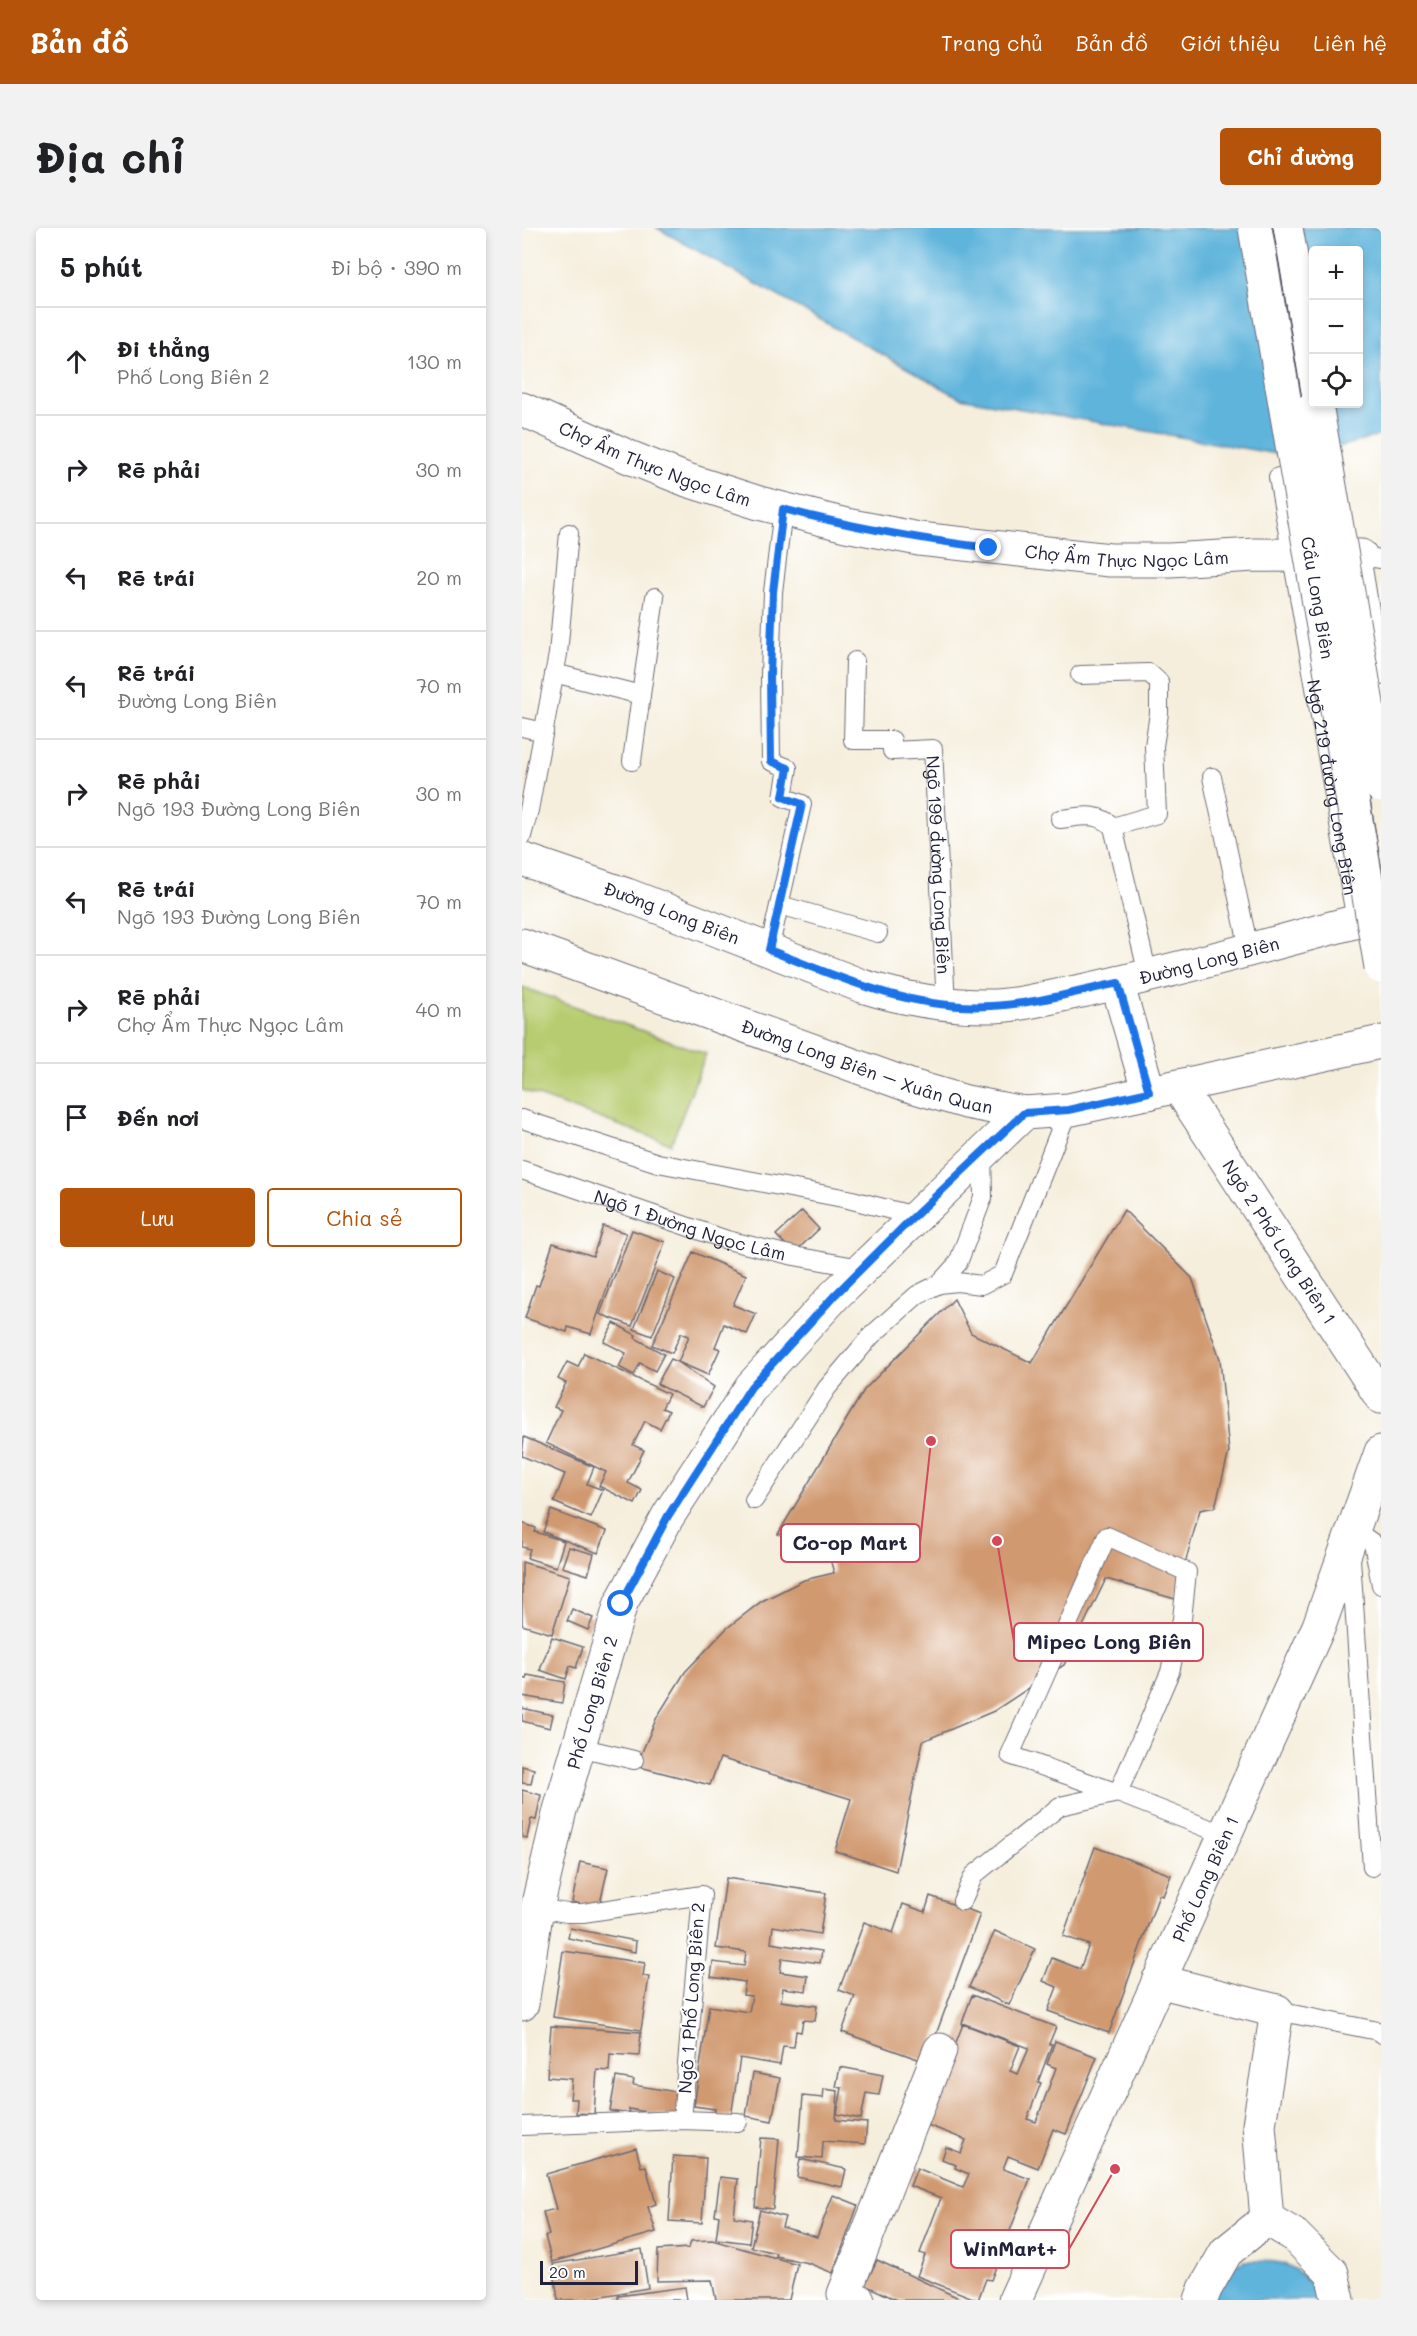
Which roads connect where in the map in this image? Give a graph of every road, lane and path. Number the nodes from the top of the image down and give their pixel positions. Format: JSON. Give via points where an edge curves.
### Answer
{"nodes":[{"id":1,"x":1255,"y":228,"type":"edge"},
{"id":2,"x":1286,"y":228,"type":"edge"},
{"id":3,"x":1309,"y":360,"type":"edge"},
{"id":4,"x":1317,"y":408,"type":"edge"},
{"id":5,"x":522,"y":409,"type":"edge"},
{"id":6,"x":1278,"y":477,"type":"dead end"},
{"id":7,"x":783,"y":509,"type":"junction"},
{"id":8,"x":569,"y":533,"type":"dead end"},
{"id":9,"x":1292,"y":556,"type":"junction"},
{"id":10,"x":1371,"y":558,"type":"edge"},
{"id":11,"x":655,"y":597,"type":"dead end"},
{"id":12,"x":855,"y":661,"type":"dead end"},
{"id":13,"x":554,"y":673,"type":"junction"},
{"id":14,"x":1080,"y":675,"type":"dead end"},
{"id":15,"x":1381,"y":676,"type":"edge"},
{"id":16,"x":641,"y":695,"type":"junction"},
{"id":17,"x":522,"y":727,"type":"edge"},
{"id":18,"x":544,"y":732,"type":"junction"},
{"id":19,"x":632,"y":761,"type":"dead end"},
{"id":20,"x":1212,"y":777,"type":"dead end"},
{"id":21,"x":1381,"y":786,"type":"edge"},
{"id":22,"x":1060,"y":819,"type":"dead end"},
{"id":23,"x":1113,"y":827,"type":"junction"},
{"id":24,"x":522,"y":836,"type":"edge"},
{"id":25,"x":522,"y":859,"type":"edge"},
{"id":26,"x":780,"y":905,"type":"junction"},
{"id":27,"x":1373,"y":917,"type":"edge"},
{"id":28,"x":878,"y":933,"type":"dead end"},
{"id":29,"x":522,"y":945,"type":"edge"},
{"id":30,"x":1249,"y":949,"type":"junction"},
{"id":31,"x":769,"y":950,"type":"junction"},
{"id":32,"x":1381,"y":967,"type":"edge"},
{"id":33,"x":1133,"y":979,"type":"junction"},
{"id":34,"x":946,"y":1005,"type":"junction"},
{"id":35,"x":1372,"y":1043,"type":"edge"},
{"id":36,"x":1163,"y":1089,"type":"junction"},
{"id":37,"x":1068,"y":1110,"type":"junction"},
{"id":38,"x":1024,"y":1113,"type":"junction"},
{"id":39,"x":522,"y":1119,"type":"edge"},
{"id":40,"x":982,"y":1153,"type":"junction"},
{"id":41,"x":522,"y":1170,"type":"edge"},
{"id":42,"x":915,"y":1216,"type":"junction"},
{"id":43,"x":861,"y":1269,"type":"junction"},
{"id":44,"x":939,"y":1284,"type":"junction"},
{"id":45,"x":1381,"y":1397,"type":"edge"},
{"id":46,"x":1381,"y":1452,"type":"edge"},
{"id":47,"x":754,"y":1500,"type":"dead end"},
{"id":48,"x":1351,"y":1534,"type":"junction"},
{"id":49,"x":1381,"y":1585,"type":"edge"},
{"id":50,"x":579,"y":1747,"type":"junction"},
{"id":51,"x":634,"y":1760,"type":"dead end"},
{"id":52,"x":1118,"y":1793,"type":"junction"},
{"id":53,"x":1224,"y":1835,"type":"junction"},
{"id":54,"x":1372,"y":1867,"type":"dead end"},
{"id":55,"x":962,"y":1901,"type":"dead end"},
{"id":56,"x":537,"y":1908,"type":"junction"},
{"id":57,"x":1158,"y":1981,"type":"junction"},
{"id":58,"x":522,"y":2004,"type":"edge"},
{"id":59,"x":1277,"y":2011,"type":"junction"},
{"id":60,"x":1381,"y":2034,"type":"edge"},
{"id":61,"x":940,"y":2050,"type":"dead end"},
{"id":62,"x":682,"y":2120,"type":"junction"},
{"id":63,"x":738,"y":2122,"type":"dead end"},
{"id":64,"x":522,"y":2126,"type":"edge"},
{"id":65,"x":1267,"y":2219,"type":"junction"},
{"id":66,"x":858,"y":2300,"type":"edge"},
{"id":67,"x":1015,"y":2300,"type":"edge"},
{"id":68,"x":1201,"y":2300,"type":"edge"},
{"id":69,"x":1338,"y":2300,"type":"edge"}],
"edges":[{"from":1,"to":32,"type":"street","name":"Cầu Long Biên","bridge":true},
{"from":2,"to":3,"type":"street"},
{"from":4,"to":21,"type":"street","name":"Cầu Long Biên","bridge":true},
{"from":5,"to":7,"type":"street","name":"Chợ Ẩm Thực Ngọc Lâm","via":[[687,480]]},
{"from":6,"to":9,"type":"lane","name":"Ngõ 219 đường Long Biên"},
{"from":7,"to":9,"type":"street","name":"Chợ Ẩm Thực Ngọc Lâm","via":[[918,539],[1050,555],[1170,561]]},
{"from":7,"to":26,"type":"lane","via":[[773,592],[771,761],[788,768],[783,797],[802,804]]},
{"from":8,"to":13,"type":"lane"},
{"from":9,"to":10,"type":"street","name":"Chợ Ẩm Thực Ngọc Lâm"},
{"from":9,"to":27,"type":"lane","name":"Ngõ 219 đường Long Biên"},
{"from":10,"to":15,"type":"lane"},
{"from":11,"to":16,"type":"lane"},
{"from":12,"to":34,"type":"lane","name":"Ngõ 199 đường Long Biên","via":[[853,740],[892,740],[892,751],[933,749]]},
{"from":13,"to":16,"type":"lane"},
{"from":13,"to":18,"type":"lane"},
{"from":14,"to":23,"type":"lane","via":[[1149,673],[1159,682],[1154,747],[1157,814]]},
{"from":16,"to":19,"type":"lane"},
{"from":17,"to":18,"type":"lane"},
{"from":18,"to":24,"type":"lane"},
{"from":20,"to":30,"type":"lane"},
{"from":22,"to":23,"type":"lane","via":[[1096,816]]},
{"from":23,"to":33,"type":"lane"},
{"from":25,"to":31,"type":"street","name":"Đường Long Biên"},
{"from":26,"to":28,"type":"lane"},
{"from":26,"to":31,"type":"lane"},
{"from":27,"to":30,"type":"street","name":"Đường Long Biên"},
{"from":29,"to":38,"type":"street","name":"Đường Long Biên – Xuân Quan","via":[[908,1085]]},
{"from":30,"to":33,"type":"street","name":"Đường Long Biên"},
{"from":31,"to":34,"type":"street","name":"Đường Long Biên","via":[[862,986]]},
{"from":33,"to":34,"type":"street","name":"Đường Long Biên","via":[[990,1006]]},
{"from":33,"to":36,"type":"street","name":"Ngõ 2 Phố Long Biên 1"},
{"from":35,"to":36,"type":"street","name":"Đường Long Biên – Xuân Quan"},
{"from":36,"to":37,"type":"street","name":"Đường Long Biên – Xuân Quan"},
{"from":36,"to":45,"type":"street","name":"Ngõ 2 Phố Long Biên 1"},
{"from":37,"to":38,"type":"street","name":"Đường Long Biên – Xuân Quan"},
{"from":37,"to":44,"type":"lane","via":[[1003,1274],[982,1285]]},
{"from":38,"to":40,"type":"street","name":"Phố Long Biên 2"},
{"from":39,"to":42,"type":"lane","via":[[658,1163],[848,1199]]},
{"from":40,"to":42,"type":"street","name":"Phố Long Biên 2"},
{"from":40,"to":44,"type":"lane","via":[[983,1197],[958,1263]]},
{"from":41,"to":43,"type":"lane","name":"Ngõ 1 Đường Ngọc Lâm","via":[[727,1240]]},
{"from":42,"to":43,"type":"street","name":"Phố Long Biên 2"},
{"from":43,"to":50,"type":"street","name":"Phố Long Biên 2","via":[[751,1387],[668,1516],[621,1604]]},
{"from":44,"to":47,"type":"lane","via":[[917,1295],[871,1336],[827,1388]]},
{"from":46,"to":48,"type":"street","name":"Phố Long Biên 1"},
{"from":48,"to":49,"type":"lane","via":[[1373,1543]]},
{"from":48,"to":53,"type":"street","name":"Phố Long Biên 1","via":[[1319,1626]]},
{"from":48,"to":54,"type":"lane"},
{"from":50,"to":51,"type":"lane"},
{"from":50,"to":56,"type":"street","name":"Phố Long Biên 2"},
{"from":52,"to":52,"type":"lane","via":[[1170,1672],[1187,1572],[1107,1536],[1010,1755]]},
{"from":52,"to":53,"type":"lane"},
{"from":52,"to":55,"type":"lane","via":[[1060,1806],[974,1875]]},
{"from":53,"to":57,"type":"street","name":"Phố Long Biên 1"},
{"from":56,"to":58,"type":"street","name":"Phố Long Biên 2"},
{"from":56,"to":62,"type":"lane","name":"Ngõ 1 Phố Long Biên 2","via":[[583,1913],[702,1895]]},
{"from":57,"to":59,"type":"street"},
{"from":57,"to":67,"type":"street","name":"Phố Long Biên 1"},
{"from":59,"to":60,"type":"lane"},
{"from":59,"to":65,"type":"street","via":[[1259,2125]]},
{"from":61,"to":66,"type":"street","via":[[844,2294]]},
{"from":62,"to":63,"type":"lane"},
{"from":62,"to":64,"type":"lane"},
{"from":65,"to":68,"type":"street","via":[[1226,2252]]},
{"from":65,"to":69,"type":"street","via":[[1294,2235],[1332,2273]]}]}
